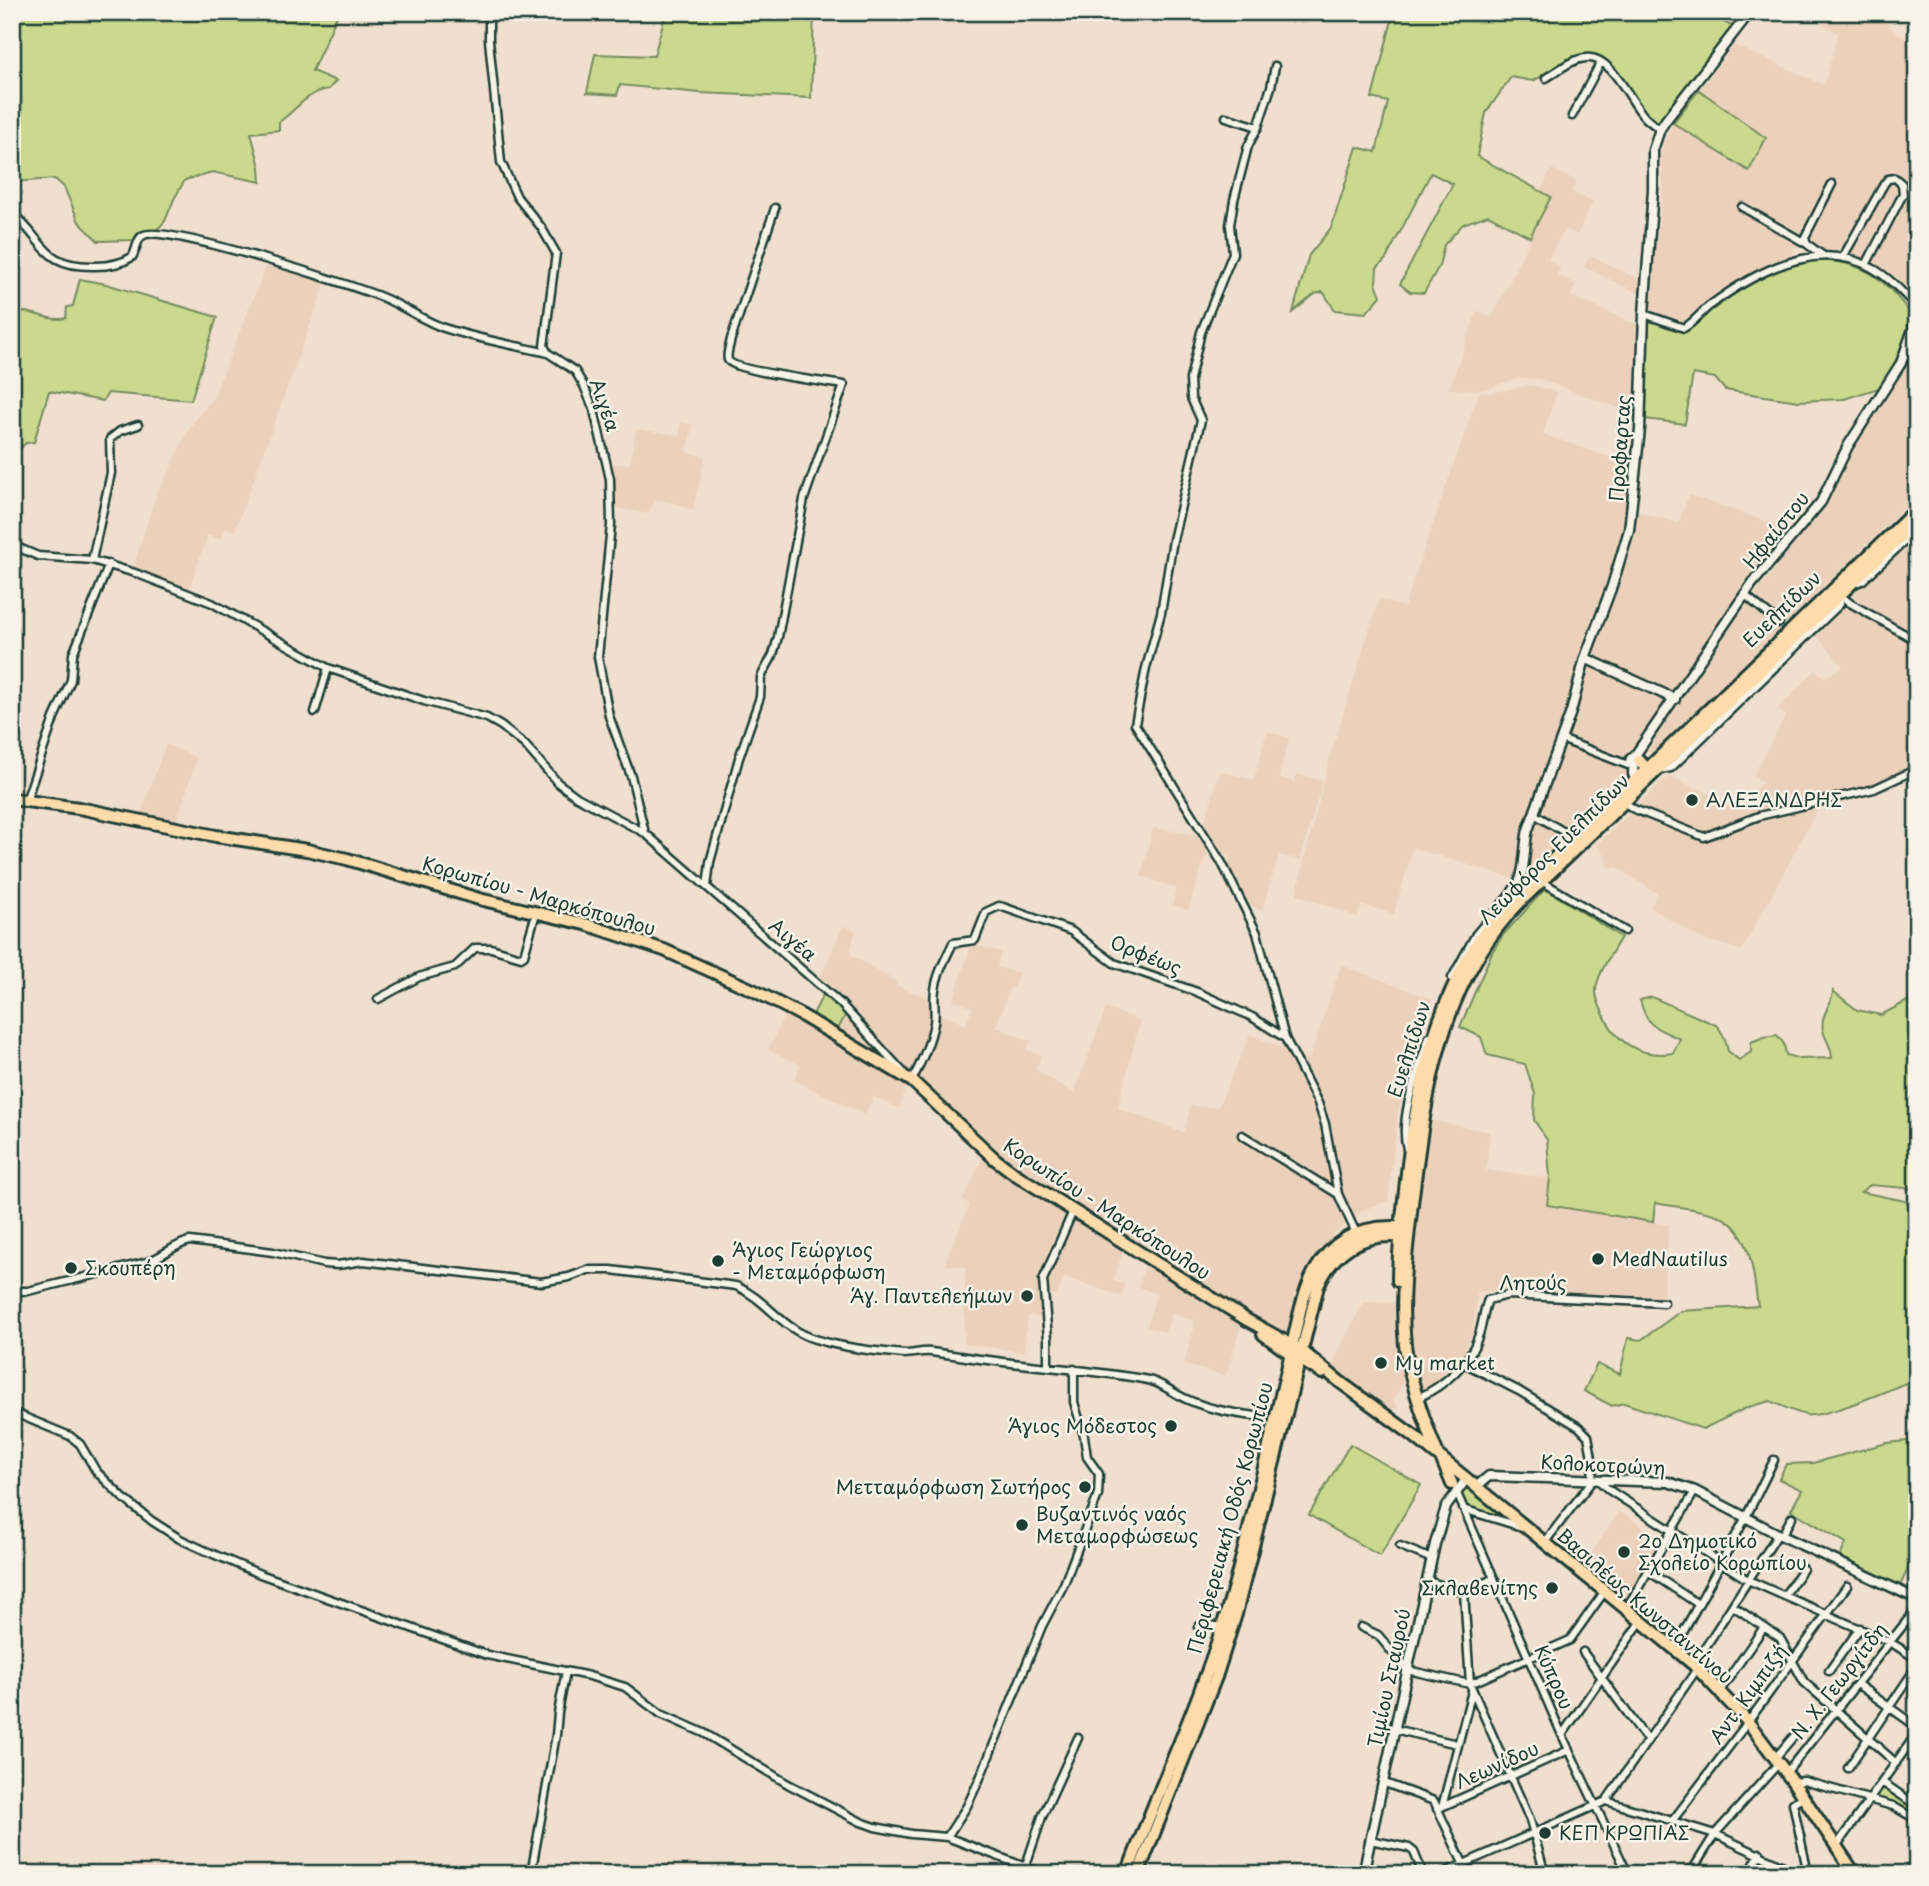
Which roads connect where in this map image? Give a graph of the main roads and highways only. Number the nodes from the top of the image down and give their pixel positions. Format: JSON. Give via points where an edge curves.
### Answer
{"nodes":[{"id":1,"x":1917,"y":509,"type":"edge"},
{"id":2,"x":1917,"y":521,"type":"edge"},
{"id":3,"x":1893,"y":538,"type":"junction"},
{"id":4,"x":1638,"y":755,"type":"road end"},
{"id":5,"x":1656,"y":768,"type":"junction"},
{"id":6,"x":1640,"y":782,"type":"junction"},
{"id":7,"x":12,"y":799,"type":"edge"},
{"id":8,"x":1403,"y":1213,"type":"junction"},
{"id":9,"x":1385,"y":1226,"type":"junction"},
{"id":10,"x":1405,"y":1232,"type":"junction"},
{"id":11,"x":1376,"y":1235,"type":"junction"},
{"id":12,"x":1398,"y":1259,"type":"junction"},
{"id":13,"x":1405,"y":1345,"type":"junction"},
{"id":14,"x":1296,"y":1352,"type":"junction"},
{"id":15,"x":1439,"y":1456,"type":"junction"},
{"id":16,"x":1454,"y":1488,"type":"road end"},
{"id":17,"x":1125,"y":1874,"type":"edge"},
{"id":18,"x":1138,"y":1874,"type":"edge"},
{"id":19,"x":1855,"y":1874,"type":"edge"}],
"edges":[{"from":1,"to":3,"type":"main road","name":"Λεωφόρος Ευελπίδων"},
{"from":2,"to":3,"type":"main road","name":"Λεωφόρος Ευελπίδων"},
{"from":3,"to":5,"type":"main road","name":"Λεωφόρος Ευελπίδων","via":[[1851,585]]},
{"from":3,"to":5,"type":"main road","name":"Λεωφόρος Ευελπίδων","via":[[1769,649]]},
{"from":4,"to":5,"type":"main road","via":[[1645,767]]},
{"from":5,"to":6,"type":"main road","name":"Λεωφόρος Ευελπίδων"},
{"from":6,"to":8,"type":"main road","name":"Λεωφόρος Ευελπίδων","via":[[1514,894],[1489,920],[1474,945],[1442,1009],[1429,1053],[1415,1110]]},
{"from":6,"to":10,"type":"main road","name":"Λεωφόρος Ευελπίδων","via":[[1625,803],[1512,911],[1489,937],[1467,976],[1437,1055],[1423,1112]]},
{"from":7,"to":14,"type":"main road","name":"Κορωπίου - Μαρκόπουλου","via":[[347,859],[628,937],[709,970],[801,1016],[912,1081],[995,1159]]},
{"from":8,"to":9,"type":"main road"},
{"from":8,"to":10,"type":"main road","name":"Λεωφόρος Ευελπίδων"},
{"from":9,"to":10,"type":"main road","name":"Περιφερειακή Οδός Κορωπίου"},
{"from":9,"to":14,"type":"main road","name":"Περιφερειακή Οδός Κορωπίου","via":[[1356,1233],[1332,1250],[1313,1273]]},
{"from":10,"to":11,"type":"main road","name":"Περιφερειακή Οδός Κορωπίου"},
{"from":10,"to":12,"type":"main road","name":"Λεωφόρος Ευελπίδων"},
{"from":10,"to":13,"type":"main road","name":"Λεωφόρος Ευελπίδων"},
{"from":11,"to":12,"type":"main road","via":[[1391,1242]]},
{"from":11,"to":14,"type":"main road","name":"Περιφερειακή Οδός Κορωπίου","via":[[1344,1251],[1326,1270]]},
{"from":12,"to":13,"type":"main road","name":"Λεωφόρος Ευελπίδων","via":[[1398,1315]]},
{"from":13,"to":15,"type":"main road","name":"Λεωφόρος Ευελπίδων"},
{"from":14,"to":15,"type":"main road","name":"Κορωπίου - Μαρκόπουλου"},
{"from":14,"to":17,"type":"main road","name":"Περιφερειακή Οδός Κορωπίου","via":[[1208,1673]]},
{"from":14,"to":18,"type":"main road","name":"Περιφερειακή Οδός Κορωπίου","via":[[1237,1614]]},
{"from":15,"to":16,"type":"main road","name":"Λεωφόρος Ευελπίδων"},
{"from":15,"to":19,"type":"main road","name":"Βασιλέως Κωνσταντίνου","via":[[1720,1691],[1777,1760]]}]}
